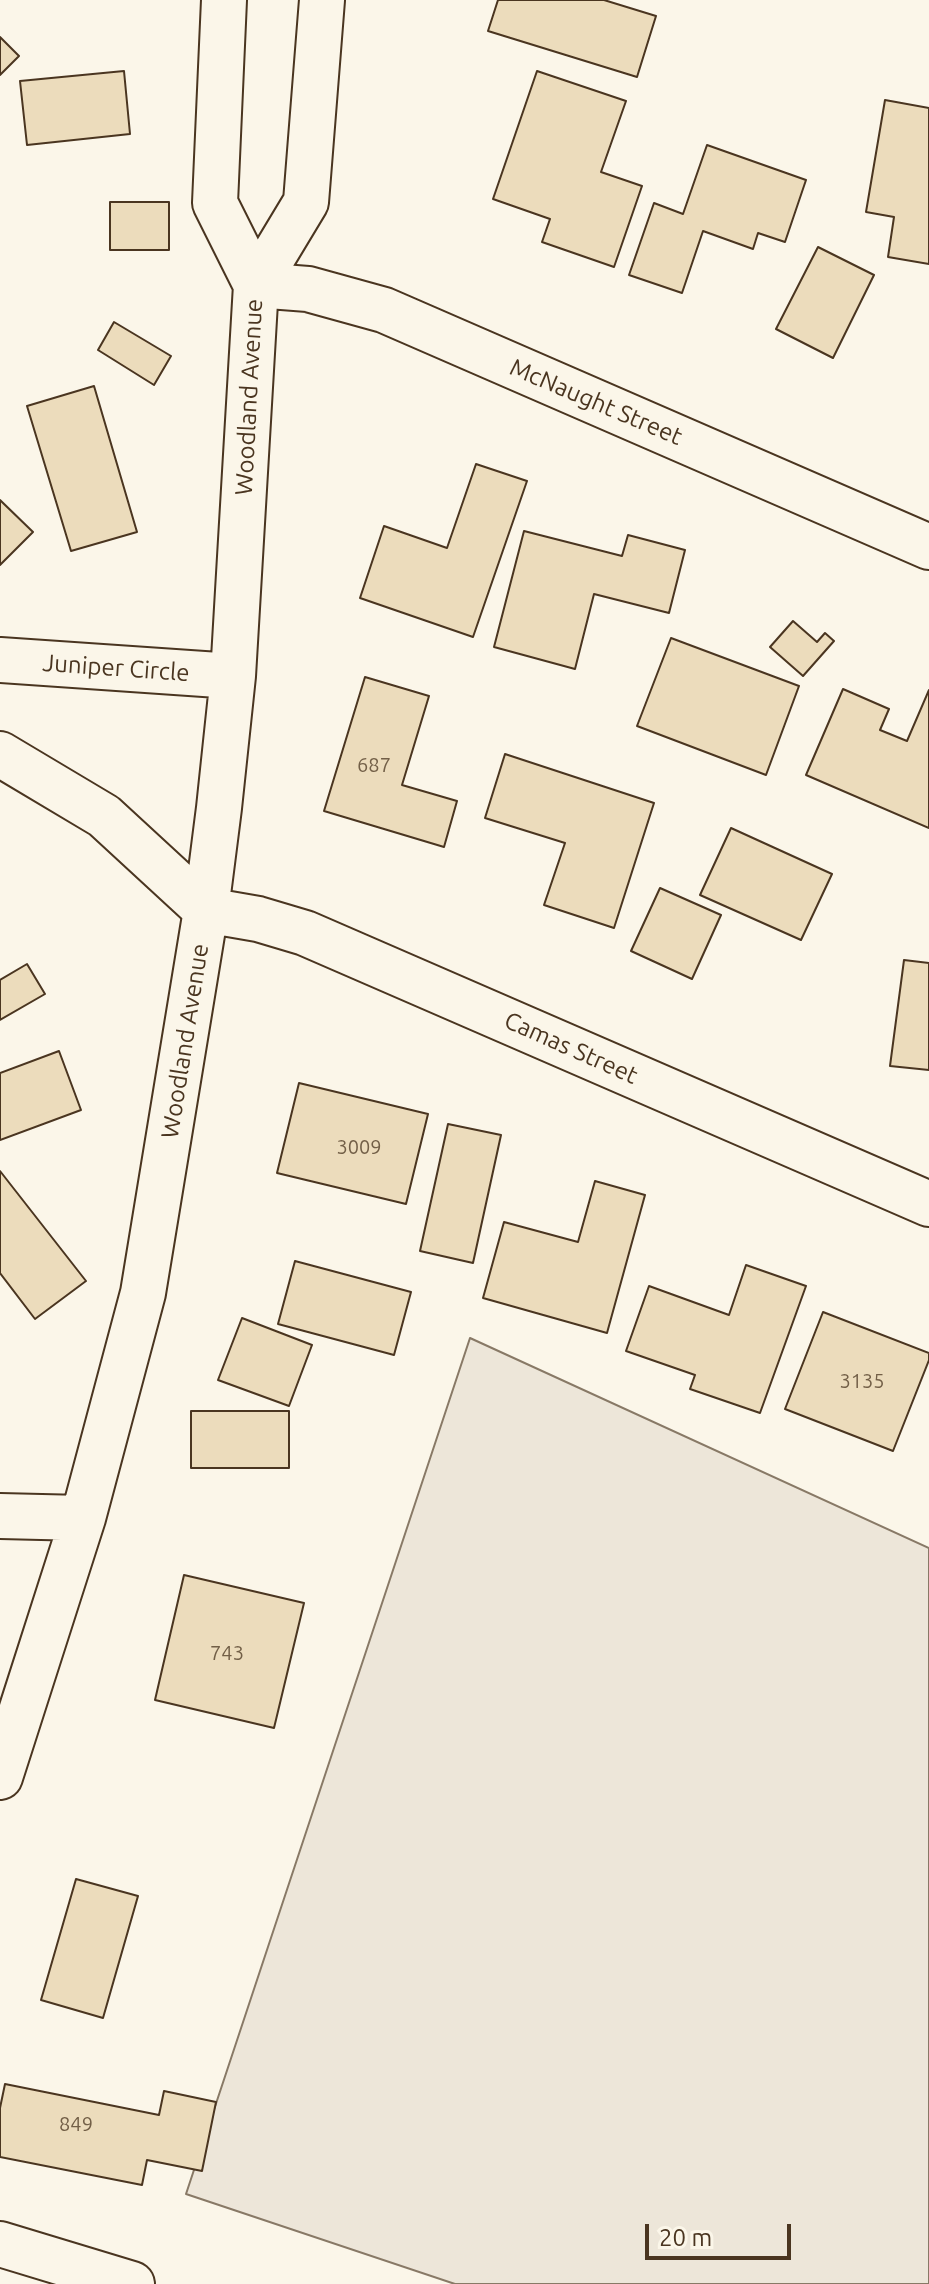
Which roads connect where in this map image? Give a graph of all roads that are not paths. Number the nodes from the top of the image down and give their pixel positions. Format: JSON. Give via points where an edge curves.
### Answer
{"nodes":[{"id":1,"x":224,"y":0,"type":"edge"},
{"id":2,"x":322,"y":0,"type":"edge"},
{"id":3,"x":256,"y":285,"type":"junction"},
{"id":4,"x":929,"y":547,"type":"edge"},
{"id":5,"x":0,"y":660,"type":"edge"},
{"id":6,"x":233,"y":676,"type":"junction"},
{"id":7,"x":0,"y":754,"type":"edge"},
{"id":8,"x":206,"y":910,"type":"junction"},
{"id":9,"x":929,"y":1204,"type":"edge"},
{"id":10,"x":0,"y":1516,"type":"edge"},
{"id":11,"x":83,"y":1518,"type":"junction"},
{"id":12,"x":0,"y":1777,"type":"edge"},
{"id":13,"x":0,"y":2244,"type":"edge"},
{"id":14,"x":132,"y":2284,"type":"edge"}],
"edges":[{"from":1,"to":3,"type":"street","name":"Woodland Avenue","via":[[215,203]]},
{"from":2,"to":3,"type":"street","name":"Woodland Avenue","via":[[306,202]]},
{"from":3,"to":4,"type":"street","name":"McNaught Street","via":[[308,289],[384,310]]},
{"from":3,"to":6,"type":"street","name":"Woodland Avenue"},
{"from":5,"to":6,"type":"street","name":"Juniper Circle"},
{"from":6,"to":8,"type":"street","name":"Woodland Avenue"},
{"from":7,"to":8,"type":"street","via":[[104,816]]},
{"from":8,"to":9,"type":"street","name":"Camas Street","via":[[305,933]]},
{"from":8,"to":11,"type":"street","name":"Woodland Avenue","via":[[143,1293]]},
{"from":10,"to":11,"type":"street"},
{"from":11,"to":12,"type":"street","name":"Woodland Avenue"},
{"from":13,"to":14,"type":"street"}]}
